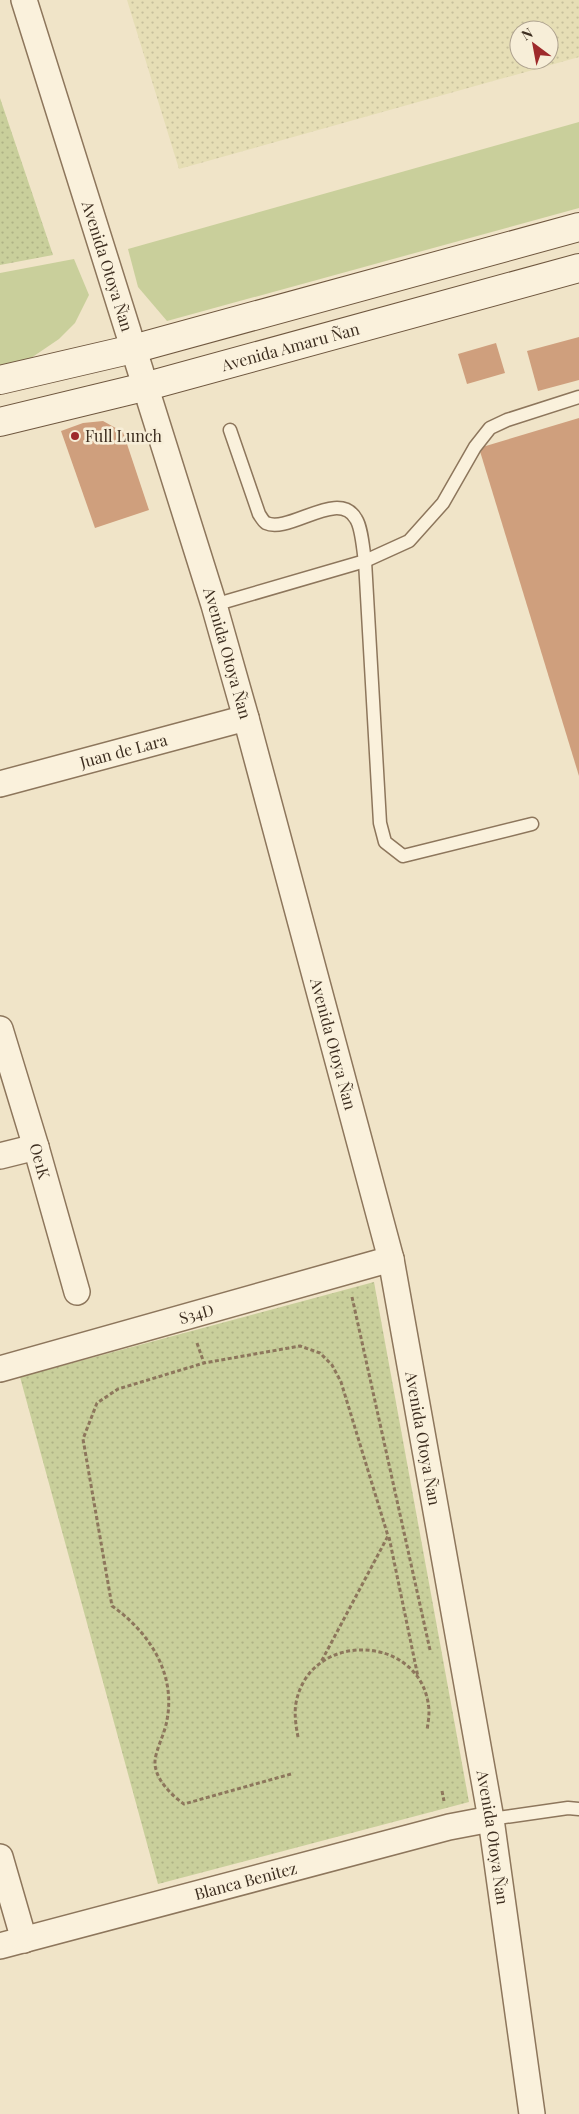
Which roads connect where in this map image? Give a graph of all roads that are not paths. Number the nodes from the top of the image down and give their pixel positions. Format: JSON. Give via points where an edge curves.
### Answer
{"nodes":[{"id":1,"x":24,"y":0,"type":"edge"},
{"id":2,"x":579,"y":227,"type":"edge"},
{"id":3,"x":579,"y":268,"type":"edge"},
{"id":4,"x":133,"y":349,"type":"junction"},
{"id":5,"x":0,"y":380,"type":"edge"},
{"id":6,"x":144,"y":387,"type":"junction"},
{"id":7,"x":579,"y":397,"type":"edge"},
{"id":8,"x":0,"y":422,"type":"edge"},
{"id":9,"x":230,"y":430,"type":"dead end"},
{"id":10,"x":365,"y":561,"type":"junction"},
{"id":11,"x":214,"y":605,"type":"junction"},
{"id":12,"x":246,"y":718,"type":"junction"},
{"id":13,"x":0,"y":784,"type":"edge"},
{"id":14,"x":532,"y":824,"type":"dead end"},
{"id":15,"x":0,"y":1029,"type":"edge"},
{"id":16,"x":36,"y":1147,"type":"junction"},
{"id":17,"x":0,"y":1156,"type":"edge"},
{"id":18,"x":391,"y":1259,"type":"junction"},
{"id":19,"x":77,"y":1292,"type":"dead end"},
{"id":20,"x":0,"y":1369,"type":"edge"},
{"id":21,"x":579,"y":1809,"type":"edge"},
{"id":22,"x":491,"y":1819,"type":"junction"},
{"id":23,"x":0,"y":1857,"type":"edge"},
{"id":24,"x":24,"y":1940,"type":"junction"},
{"id":25,"x":0,"y":1946,"type":"edge"},
{"id":26,"x":532,"y":2114,"type":"edge"}],
"edges":[{"from":1,"to":4,"type":"street","name":"Avenida Otoya Ñan"},
{"from":2,"to":4,"type":"main road"},
{"from":3,"to":6,"type":"main road","name":"Avenida Amaru Ñan"},
{"from":4,"to":5,"type":"main road"},
{"from":4,"to":6,"type":"street","name":"Avenida Otoya Ñan"},
{"from":6,"to":8,"type":"main road","name":"Avenida Amaru Ñan"},
{"from":6,"to":11,"type":"street","name":"Avenida Otoya Ñan"},
{"from":7,"to":10,"type":"lane","via":[[490,428],[475,447],[443,504],[409,541]]},
{"from":9,"to":10,"type":"lane","via":[[258,514],[266,523],[276,525],[338,507],[349,511],[357,520]]},
{"from":10,"to":11,"type":"lane"},
{"from":10,"to":14,"type":"lane","via":[[380,822],[385,842],[403,856]]},
{"from":11,"to":12,"type":"street","name":"Avenida Otoya Ñan"},
{"from":12,"to":13,"type":"street","name":"Juan de Lara"},
{"from":12,"to":18,"type":"street","name":"Avenida Otoya Ñan"},
{"from":15,"to":16,"type":"street","name":"Oe1K"},
{"from":16,"to":17,"type":"street"},
{"from":16,"to":19,"type":"street","name":"Oe1K"},
{"from":18,"to":20,"type":"street","name":"S34D"},
{"from":18,"to":22,"type":"street","name":"Avenida Otoya Ñan"},
{"from":21,"to":22,"type":"lane"},
{"from":22,"to":24,"type":"street","name":"Blanca Benitez","via":[[449,1827]]},
{"from":22,"to":26,"type":"street","name":"Avenida Otoya Ñan"},
{"from":23,"to":24,"type":"street"},
{"from":24,"to":25,"type":"street","name":"Blanca Benitez"}]}
